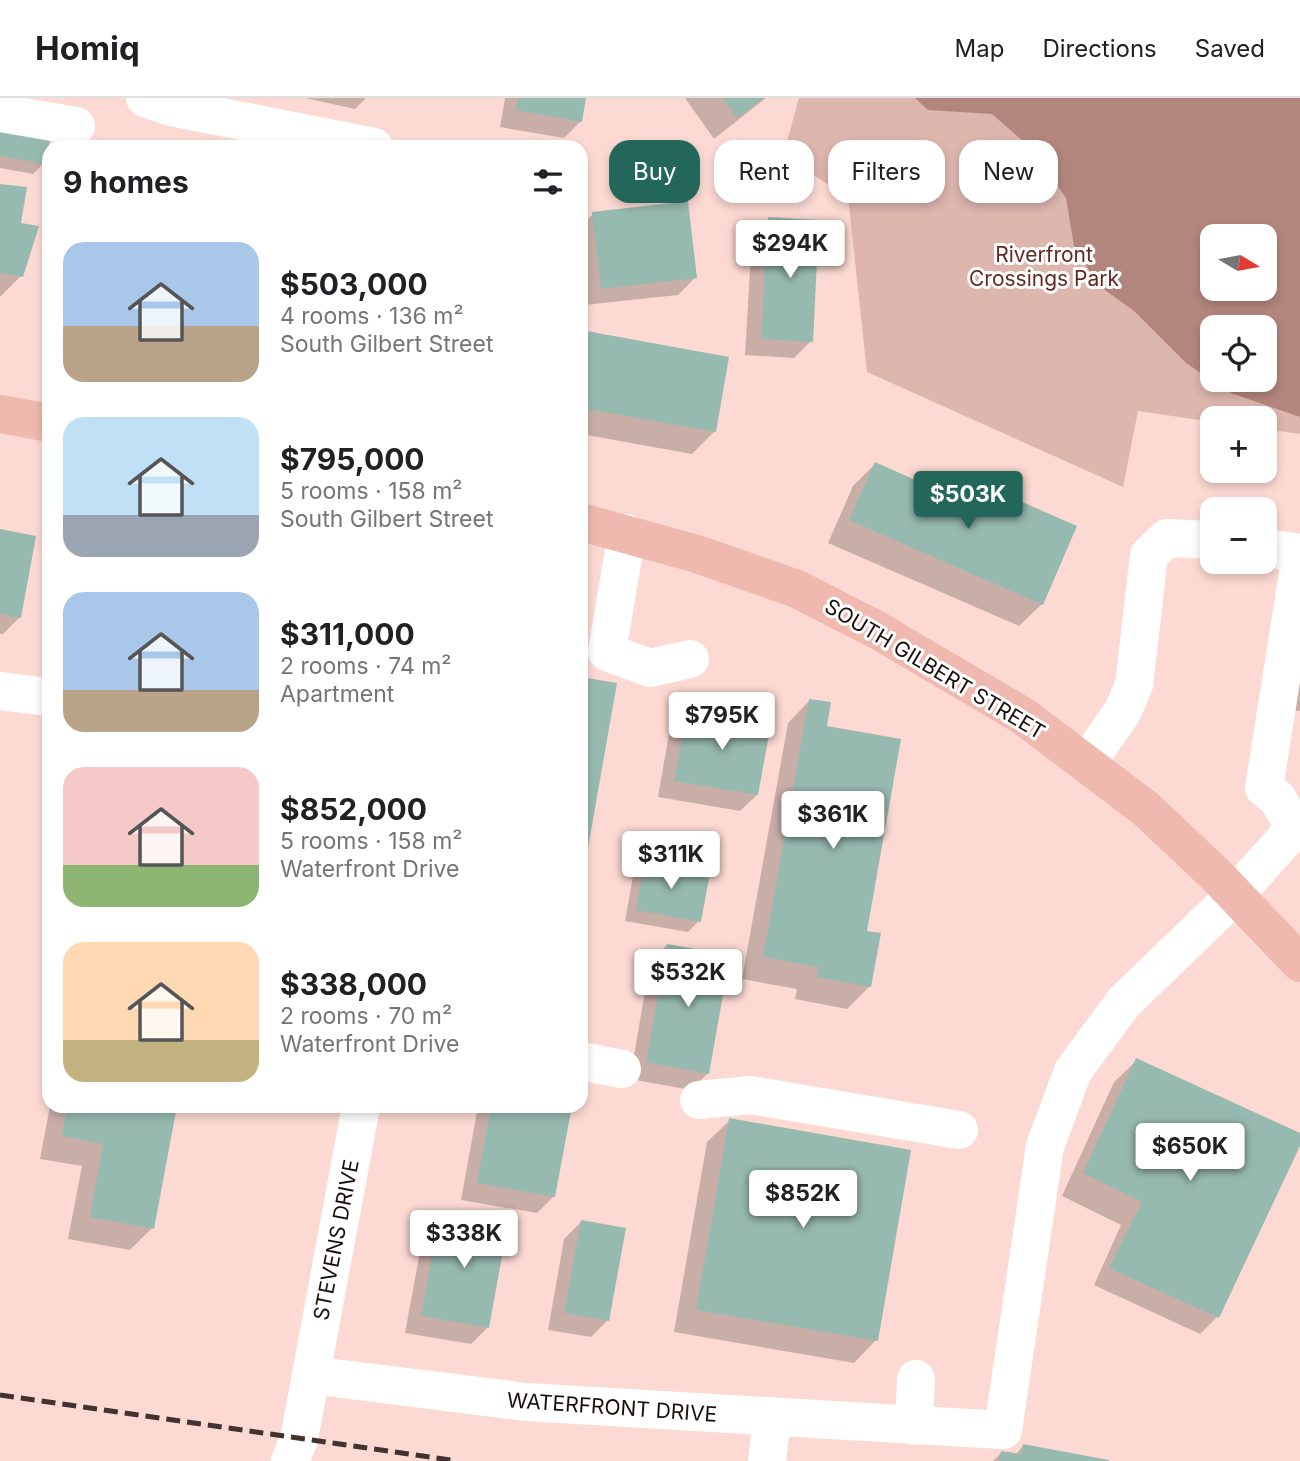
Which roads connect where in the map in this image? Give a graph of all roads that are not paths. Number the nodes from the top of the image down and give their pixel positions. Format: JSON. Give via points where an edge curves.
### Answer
{"nodes":[{"id":1,"x":145,"y":98,"type":"edge"},
{"id":2,"x":13,"y":109,"type":"edge"},
{"id":3,"x":76,"y":125,"type":"dead end"},
{"id":4,"x":338,"y":140,"type":"edge"},
{"id":5,"x":0,"y":414,"type":"edge"},
{"id":6,"x":42,"y":422,"type":"edge"},
{"id":7,"x":588,"y":524,"type":"edge"},
{"id":8,"x":627,"y":533,"type":"junction"},
{"id":9,"x":1200,"y":539,"type":"edge"},
{"id":10,"x":1277,"y":550,"type":"edge"},
{"id":11,"x":1300,"y":553,"type":"edge"},
{"id":12,"x":1300,"y":561,"type":"edge"},
{"id":13,"x":594,"y":654,"type":"edge"},
{"id":14,"x":690,"y":659,"type":"dead end"},
{"id":15,"x":0,"y":691,"type":"edge"},
{"id":16,"x":42,"y":696,"type":"edge"},
{"id":17,"x":1086,"y":764,"type":"junction"},
{"id":18,"x":1298,"y":829,"type":"edge"},
{"id":19,"x":1235,"y":895,"type":"junction"},
{"id":20,"x":1300,"y":962,"type":"edge"},
{"id":21,"x":588,"y":1062,"type":"edge"},
{"id":22,"x":622,"y":1069,"type":"dead end"},
{"id":23,"x":699,"y":1100,"type":"dead end"},
{"id":24,"x":360,"y":1113,"type":"edge"},
{"id":25,"x":959,"y":1130,"type":"dead end"},
{"id":26,"x":310,"y":1375,"type":"junction"},
{"id":27,"x":916,"y":1379,"type":"dead end"},
{"id":28,"x":772,"y":1419,"type":"junction"},
{"id":29,"x":914,"y":1426,"type":"junction"},
{"id":30,"x":290,"y":1461,"type":"edge"},
{"id":31,"x":767,"y":1461,"type":"edge"}],
"edges":[{"from":1,"to":4,"type":"street"},
{"from":2,"to":3,"type":"street"},
{"from":5,"to":6,"type":"main road"},
{"from":7,"to":8,"type":"main road","name":"SOUTH GILBERT STREET"},
{"from":8,"to":13,"type":"street"},
{"from":8,"to":17,"type":"main road","name":"SOUTH GILBERT STREET","via":[[797,589],[1023,716]]},
{"from":9,"to":17,"type":"street","via":[[1167,538],[1149,555],[1134,685],[1123,711]]},
{"from":10,"to":11,"type":"street"},
{"from":12,"to":18,"type":"street","via":[[1264,788],[1277,798]]},
{"from":13,"to":14,"type":"street","via":[[650,668]]},
{"from":15,"to":16,"type":"street"},
{"from":17,"to":19,"type":"main road","name":"SOUTH GILBERT STREET","via":[[1146,809]]},
{"from":18,"to":19,"type":"street"},
{"from":19,"to":20,"type":"main road","name":"SOUTH GILBERT STREET"},
{"from":19,"to":29,"type":"street","name":"WATERFRONT DRIVE","via":[[1124,1002],[1073,1070],[1045,1146],[1003,1430]]},
{"from":21,"to":22,"type":"street"},
{"from":23,"to":25,"type":"street","via":[[750,1095]]},
{"from":24,"to":26,"type":"street","name":"STEVENS DRIVE"},
{"from":26,"to":28,"type":"street","name":"WATERFRONT DRIVE","via":[[526,1402]]},
{"from":26,"to":30,"type":"street","via":[[299,1439]]},
{"from":27,"to":29,"type":"street"},
{"from":28,"to":29,"type":"street","name":"WATERFRONT DRIVE"},
{"from":28,"to":31,"type":"street"}]}
